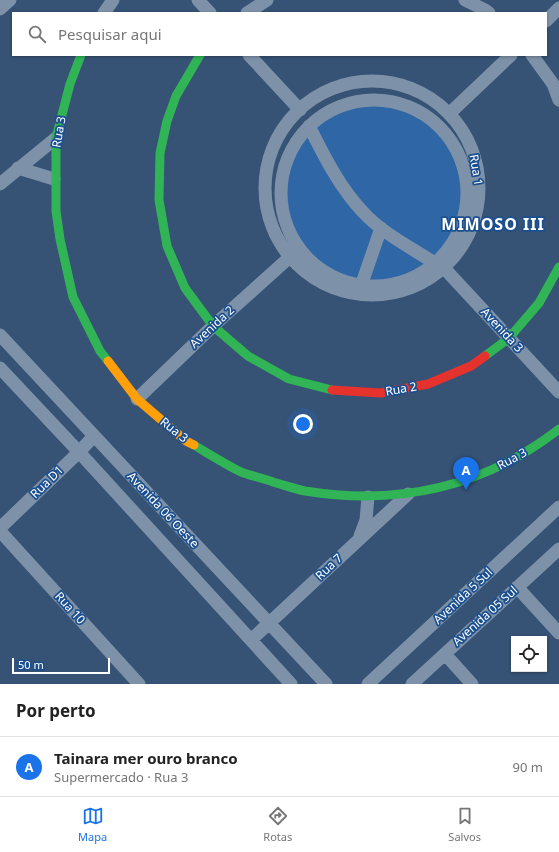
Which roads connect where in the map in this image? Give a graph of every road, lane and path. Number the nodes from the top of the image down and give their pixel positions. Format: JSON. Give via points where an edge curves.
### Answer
{"nodes":[{"id":1,"x":10,"y":0,"type":"edge"},
{"id":2,"x":113,"y":0,"type":"edge"},
{"id":3,"x":198,"y":0,"type":"edge"},
{"id":4,"x":267,"y":0,"type":"edge"},
{"id":5,"x":465,"y":0,"type":"edge"},
{"id":6,"x":559,"y":8,"type":"edge"},
{"id":7,"x":0,"y":9,"type":"edge"},
{"id":8,"x":105,"y":12,"type":"edge"},
{"id":9,"x":209,"y":12,"type":"edge"},
{"id":10,"x":249,"y":12,"type":"edge"},
{"id":11,"x":488,"y":12,"type":"edge"},
{"id":12,"x":547,"y":20,"type":"edge"},
{"id":13,"x":81,"y":56,"type":"edge"},
{"id":14,"x":199,"y":56,"type":"edge"},
{"id":15,"x":250,"y":56,"type":"edge"},
{"id":16,"x":510,"y":56,"type":"edge"},
{"id":17,"x":533,"y":56,"type":"edge"},
{"id":18,"x":559,"y":100,"type":"edge"},
{"id":19,"x":300,"y":110,"type":"junction"},
{"id":20,"x":451,"y":112,"type":"junction"},
{"id":21,"x":309,"y":126,"type":"junction"},
{"id":22,"x":56,"y":138,"type":"junction"},
{"id":23,"x":18,"y":168,"type":"junction"},
{"id":24,"x":54,"y":179,"type":"junction"},
{"id":25,"x":0,"y":184,"type":"edge"},
{"id":26,"x":381,"y":228,"type":"junction"},
{"id":27,"x":290,"y":257,"type":"junction"},
{"id":28,"x":440,"y":266,"type":"junction"},
{"id":29,"x":559,"y":268,"type":"edge"},
{"id":30,"x":361,"y":286,"type":"junction"},
{"id":31,"x":213,"y":326,"type":"junction"},
{"id":32,"x":0,"y":335,"type":"edge"},
{"id":33,"x":509,"y":338,"type":"junction"},
{"id":34,"x":0,"y":368,"type":"edge"},
{"id":35,"x":559,"y":392,"type":"edge"},
{"id":36,"x":137,"y":399,"type":"junction"},
{"id":37,"x":559,"y":429,"type":"edge"},
{"id":38,"x":94,"y":436,"type":"junction"},
{"id":39,"x":79,"y":452,"type":"junction"},
{"id":40,"x":408,"y":494,"type":"junction"},
{"id":41,"x":368,"y":497,"type":"junction"},
{"id":42,"x":559,"y":507,"type":"edge"},
{"id":43,"x":0,"y":528,"type":"edge"},
{"id":44,"x":0,"y":531,"type":"edge"},
{"id":45,"x":359,"y":540,"type":"junction"},
{"id":46,"x":559,"y":549,"type":"edge"},
{"id":47,"x":517,"y":587,"type":"junction"},
{"id":48,"x":270,"y":623,"type":"junction"},
{"id":49,"x":559,"y":633,"type":"edge"},
{"id":50,"x":251,"y":640,"type":"junction"},
{"id":51,"x":445,"y":654,"type":"junction"},
{"id":52,"x":139,"y":684,"type":"edge"},
{"id":53,"x":290,"y":684,"type":"edge"},
{"id":54,"x":326,"y":684,"type":"edge"},
{"id":55,"x":368,"y":684,"type":"edge"},
{"id":56,"x":412,"y":684,"type":"edge"},
{"id":57,"x":472,"y":684,"type":"edge"}],
"edges":[{"from":1,"to":7,"type":"street"},
{"from":2,"to":8,"type":"street"},
{"from":3,"to":9,"type":"street"},
{"from":4,"to":10,"type":"street"},
{"from":5,"to":11,"type":"street"},
{"from":6,"to":12,"type":"street"},
{"from":13,"to":22,"type":"street","name":"Rua 3","via":[[70,84]]},
{"from":14,"to":31,"type":"street","via":[[176,96],[168,121],[160,154],[159,200],[167,246],[185,288]]},
{"from":15,"to":19,"type":"street"},
{"from":16,"to":20,"type":"street"},
{"from":17,"to":18,"type":"street","via":[[553,84]]},
{"from":19,"to":20,"type":"street","name":"Rua 1","via":[[328,91],[361,82],[395,83],[427,95]]},
{"from":19,"to":27,"type":"street","name":"Rua 1","via":[[282,130],[271,154],[265,180],[266,206],[275,233]]},
{"from":20,"to":28,"type":"street","name":"Rua 1","via":[[472,146],[480,181],[477,213],[464,243]]},
{"from":21,"to":26,"type":"street","name":"Avenida 3","via":[[346,190]]},
{"from":21,"to":28,"type":"street","via":[[334,109],[369,99],[407,105],[429,116],[446,132],[456,148],[466,175],[467,199],[464,225]]},
{"from":21,"to":30,"type":"street","via":[[284,164],[281,194],[284,219],[290,237],[303,256],[328,276]]},
{"from":22,"to":23,"type":"street"},
{"from":22,"to":24,"type":"street","name":"Rua 3"},
{"from":23,"to":24,"type":"street"},
{"from":23,"to":25,"type":"street"},
{"from":24,"to":36,"type":"street","name":"Rua 3","via":[[60,239],[73,297],[100,351]]},
{"from":26,"to":28,"type":"street","name":"Avenida 3"},
{"from":26,"to":30,"type":"street"},
{"from":27,"to":28,"type":"street","name":"Rua 1","via":[[316,280],[347,293],[381,295],[414,287]]},
{"from":27,"to":31,"type":"street","name":"Avenida 2"},
{"from":28,"to":30,"type":"street","via":[[399,283],[375,287]]},
{"from":28,"to":33,"type":"street","name":"Avenida 3"},
{"from":29,"to":33,"type":"street","name":"Rua 2","via":[[539,303]]},
{"from":31,"to":33,"type":"street","name":"Rua 2","via":[[248,356],[289,379],[335,391],[381,393],[428,384],[471,366]]},
{"from":31,"to":36,"type":"street","name":"Avenida 2"},
{"from":32,"to":38,"type":"street","name":"Avenida 06 Oeste"},
{"from":33,"to":35,"type":"street","name":"Avenida 3"},
{"from":34,"to":39,"type":"street","name":"Avenida 06 Oeste"},
{"from":36,"to":41,"type":"street","name":"Rua 3","via":[[186,441],[242,472],[304,491]]},
{"from":37,"to":40,"type":"street","name":"Rua 3","via":[[541,443],[500,467],[455,484]]},
{"from":38,"to":39,"type":"street","name":"Rua D1"},
{"from":38,"to":48,"type":"street","name":"Avenida 06 Oeste"},
{"from":39,"to":43,"type":"street","name":"Rua D1"},
{"from":39,"to":50,"type":"street","name":"Avenida 06 Oeste"},
{"from":40,"to":41,"type":"street","name":"Rua 3"},
{"from":40,"to":45,"type":"street","name":"Rua 7"},
{"from":41,"to":45,"type":"street","via":[[366,520]]},
{"from":42,"to":55,"type":"street","name":"Avenida 5 Sul"},
{"from":44,"to":52,"type":"street","name":"Rua 10"},
{"from":45,"to":48,"type":"street","name":"Rua 7"},
{"from":46,"to":47,"type":"street","name":"Avenida 05 Sul"},
{"from":47,"to":49,"type":"street"},
{"from":47,"to":51,"type":"street","name":"Avenida 05 Sul"},
{"from":48,"to":50,"type":"street","name":"Rua 7"},
{"from":48,"to":54,"type":"street","name":"Avenida 06 Oeste"},
{"from":50,"to":53,"type":"street","name":"Avenida 06 Oeste"},
{"from":51,"to":56,"type":"street","name":"Avenida 05 Sul"},
{"from":51,"to":57,"type":"street"}]}
